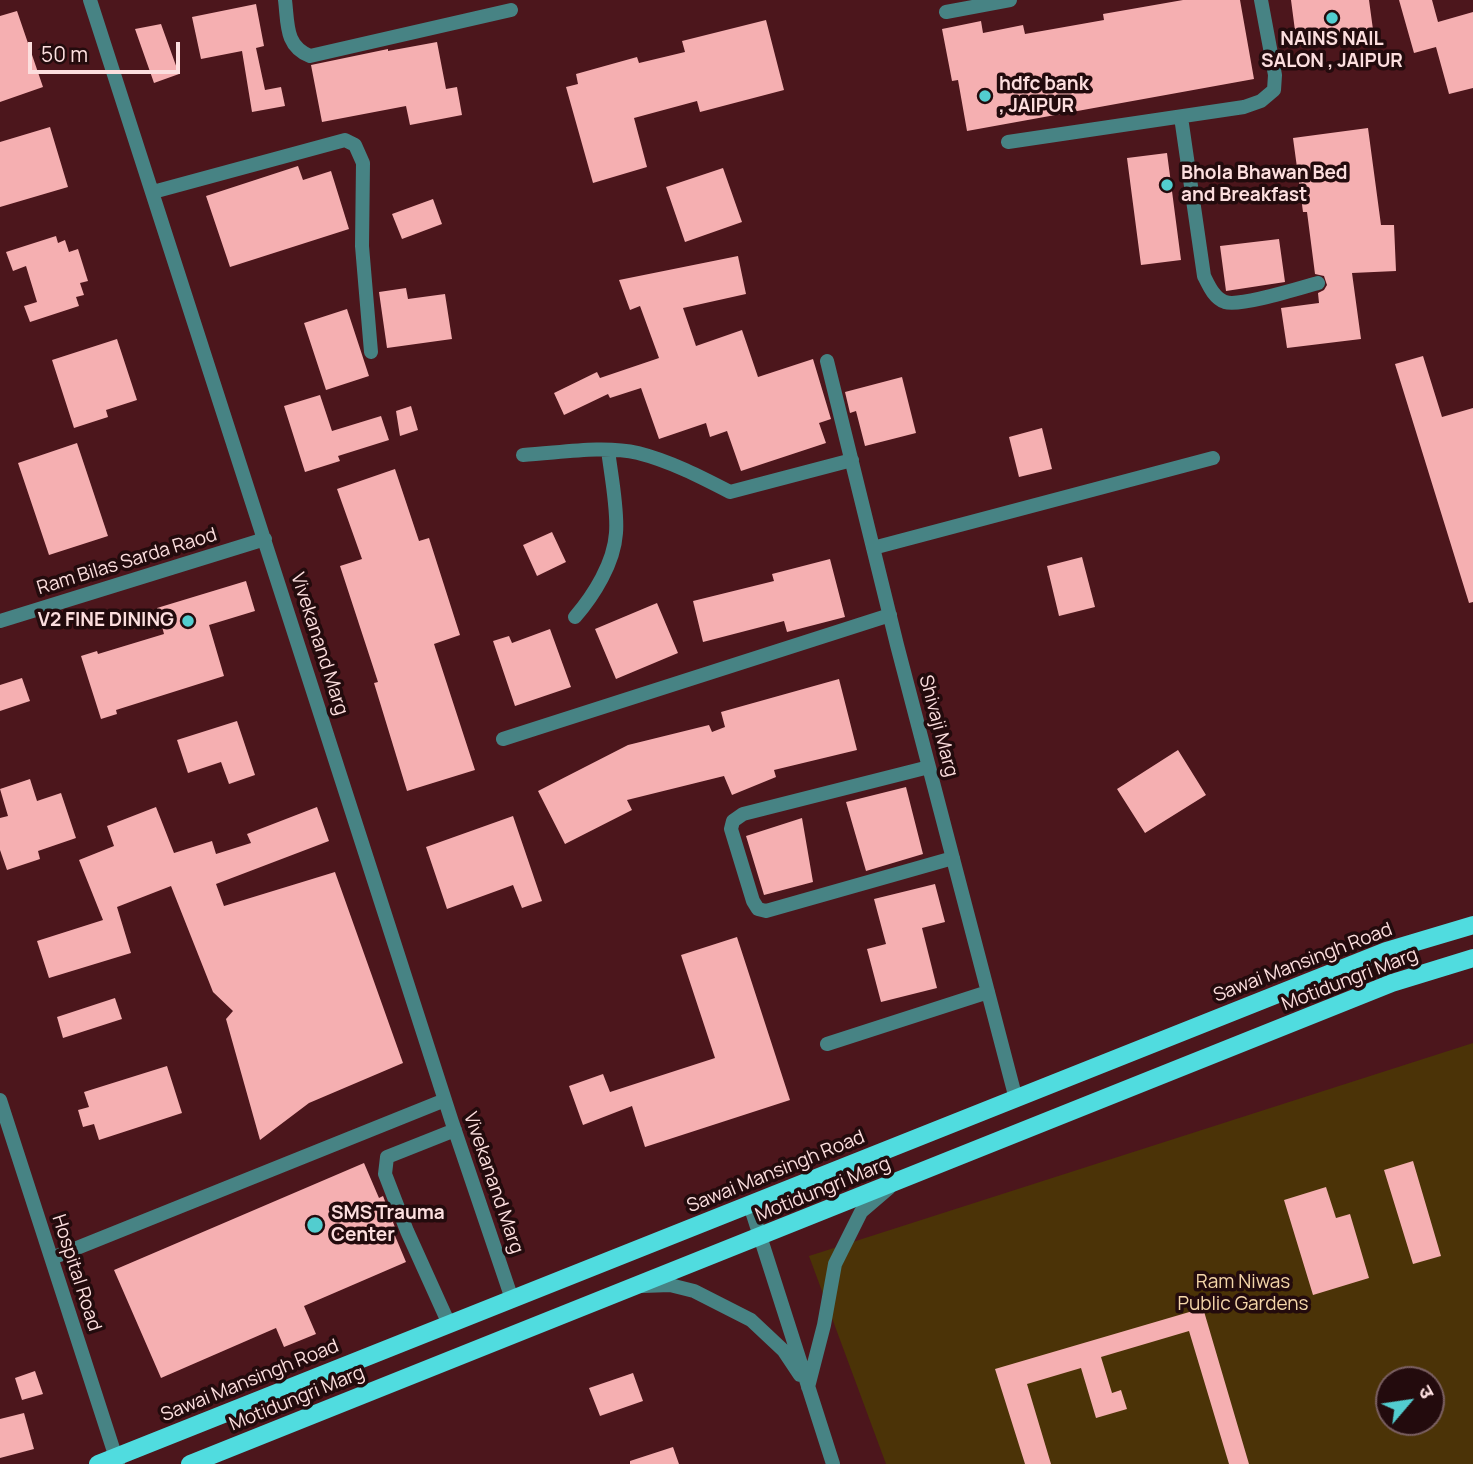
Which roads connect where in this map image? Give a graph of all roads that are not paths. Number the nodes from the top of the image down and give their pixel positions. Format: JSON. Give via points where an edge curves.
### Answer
{"nodes":[{"id":1,"x":90,"y":0,"type":"edge"},
{"id":2,"x":285,"y":0,"type":"edge"},
{"id":3,"x":1010,"y":0,"type":"edge"},
{"id":4,"x":1261,"y":0,"type":"edge"},
{"id":5,"x":511,"y":10,"type":"dead end"},
{"id":6,"x":946,"y":12,"type":"dead end"},
{"id":7,"x":1181,"y":117,"type":"junction"},
{"id":8,"x":1008,"y":142,"type":"dead end"},
{"id":9,"x":153,"y":192,"type":"junction"},
{"id":10,"x":1318,"y":283,"type":"dead end"},
{"id":11,"x":371,"y":352,"type":"dead end"},
{"id":12,"x":827,"y":360,"type":"dead end"},
{"id":13,"x":608,"y":450,"type":"junction"},
{"id":14,"x":523,"y":455,"type":"dead end"},
{"id":15,"x":1213,"y":458,"type":"dead end"},
{"id":16,"x":852,"y":460,"type":"junction"},
{"id":17,"x":265,"y":539,"type":"junction"},
{"id":18,"x":873,"y":548,"type":"junction"},
{"id":19,"x":890,"y":615,"type":"junction"},
{"id":20,"x":576,"y":617,"type":"dead end"},
{"id":21,"x":0,"y":621,"type":"edge"},
{"id":22,"x":503,"y":739,"type":"dead end"},
{"id":23,"x":929,"y":767,"type":"junction"},
{"id":24,"x":953,"y":858,"type":"junction"},
{"id":25,"x":1473,"y":925,"type":"edge"},
{"id":26,"x":1473,"y":958,"type":"edge"},
{"id":27,"x":988,"y":992,"type":"junction"},
{"id":28,"x":827,"y":1044,"type":"dead end"},
{"id":29,"x":1016,"y":1099,"type":"junction"},
{"id":30,"x":0,"y":1100,"type":"edge"},
{"id":31,"x":445,"y":1100,"type":"junction"},
{"id":32,"x":454,"y":1130,"type":"junction"},
{"id":33,"x":895,"y":1183,"type":"junction"},
{"id":34,"x":750,"y":1205,"type":"junction"},
{"id":35,"x":761,"y":1237,"type":"junction"},
{"id":36,"x":52,"y":1258,"type":"junction"},
{"id":37,"x":638,"y":1287,"type":"junction"},
{"id":38,"x":512,"y":1299,"type":"junction"},
{"id":39,"x":449,"y":1324,"type":"junction"},
{"id":40,"x":808,"y":1387,"type":"junction"},
{"id":41,"x":116,"y":1461,"type":"edge"},
{"id":42,"x":97,"y":1464,"type":"edge"},
{"id":43,"x":190,"y":1464,"type":"edge"},
{"id":44,"x":833,"y":1464,"type":"edge"}],
"edges":[{"from":1,"to":9,"type":"street","name":"Vivekanand Marg"},
{"from":2,"to":5,"type":"street","via":[[290,39],[298,51],[310,56]]},
{"from":3,"to":6,"type":"street"},
{"from":4,"to":7,"type":"street","via":[[1276,75],[1274,90],[1262,101],[1244,107]]},
{"from":7,"to":8,"type":"street"},
{"from":7,"to":10,"type":"street","via":[[1204,276],[1213,294],[1225,302],[1245,301]]},
{"from":9,"to":11,"type":"street","via":[[345,140],[355,145],[363,163],[362,246]]},
{"from":9,"to":17,"type":"street","name":"Vivekanand Marg"},
{"from":12,"to":16,"type":"street","name":"Shivaji Marg"},
{"from":13,"to":14,"type":"street"},
{"from":13,"to":16,"type":"street","via":[[638,453],[690,471],[730,492]]},
{"from":13,"to":20,"type":"street","via":[[616,534],[592,597]]},
{"from":15,"to":18,"type":"street"},
{"from":16,"to":18,"type":"street","name":"Shivaji Marg"},
{"from":17,"to":21,"type":"street","name":"Ram Bilas Sarda Raod"},
{"from":17,"to":31,"type":"street","name":"Vivekanand Marg"},
{"from":18,"to":19,"type":"street","name":"Shivaji Marg"},
{"from":19,"to":22,"type":"street"},
{"from":19,"to":23,"type":"street","name":"Shivaji Marg"},
{"from":23,"to":24,"type":"street","name":"Shivaji Marg"},
{"from":23,"to":24,"type":"street","via":[[743,814],[731,829],[753,901],[766,911]]},
{"from":24,"to":27,"type":"street","name":"Shivaji Marg"},
{"from":25,"to":29,"type":"main road","name":"Sawai Mansingh Road","via":[[1386,951]]},
{"from":26,"to":33,"type":"main road","name":"Motidungri Marg","via":[[1392,983]]},
{"from":27,"to":28,"type":"street"},
{"from":27,"to":29,"type":"street","name":"Shivaji Marg"},
{"from":29,"to":34,"type":"main road","name":"Sawai Mansingh Road"},
{"from":30,"to":36,"type":"street","name":"Hospital Road"},
{"from":31,"to":32,"type":"street","name":"Vivekanand Marg"},
{"from":31,"to":36,"type":"street"},
{"from":32,"to":38,"type":"street","name":"Vivekanand Marg"},
{"from":32,"to":39,"type":"street","via":[[387,1157],[385,1174]]},
{"from":33,"to":35,"type":"main road","name":"Motidungri Marg"},
{"from":33,"to":40,"type":"street","via":[[861,1212],[835,1264]]},
{"from":34,"to":35,"type":"street"},
{"from":34,"to":38,"type":"main road","name":"Sawai Mansingh Road"},
{"from":35,"to":37,"type":"main road","name":"Motidungri Marg"},
{"from":35,"to":40,"type":"street"},
{"from":36,"to":41,"type":"street","name":"Hospital Road"},
{"from":37,"to":40,"type":"street","via":[[670,1285],[694,1291],[751,1320],[783,1350]]},
{"from":37,"to":43,"type":"main road","name":"Motidungri Marg"},
{"from":38,"to":39,"type":"main road","name":"Sawai Mansingh Road"},
{"from":39,"to":41,"type":"main road","name":"Sawai Mansingh Road"},
{"from":40,"to":44,"type":"street"},
{"from":41,"to":42,"type":"main road","name":"Sawai Mansingh Road"}]}
